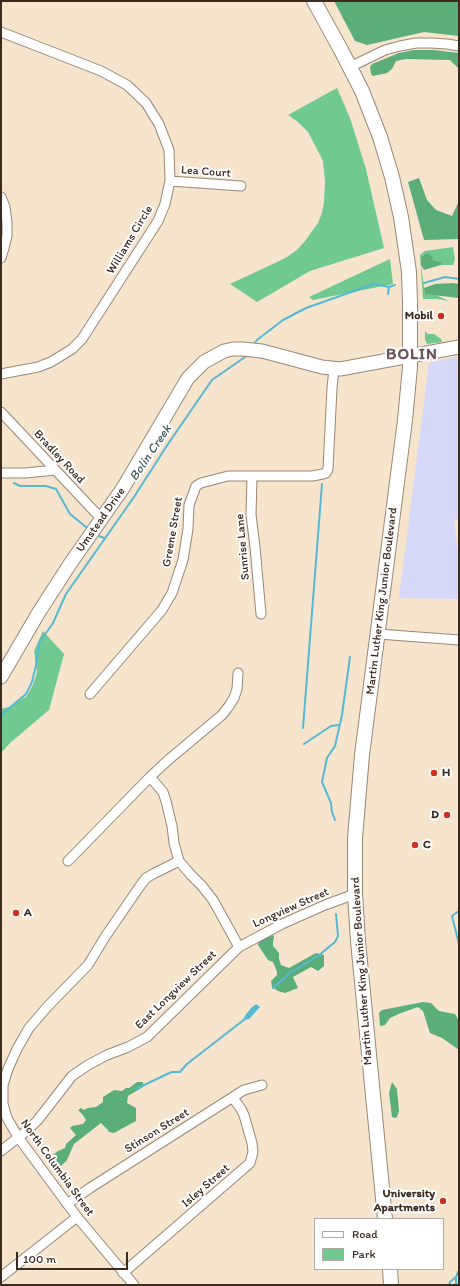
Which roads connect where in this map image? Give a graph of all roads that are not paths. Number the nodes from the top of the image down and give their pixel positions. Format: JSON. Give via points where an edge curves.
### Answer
{"nodes":[{"id":1,"x":314,"y":1,"type":"edge"},
{"id":2,"x":1,"y":32,"type":"edge"},
{"id":3,"x":459,"y":46,"type":"edge"},
{"id":4,"x":350,"y":67,"type":"junction"},
{"id":5,"x":170,"y":181,"type":"junction"},
{"id":6,"x":241,"y":186,"type":"dead end"},
{"id":7,"x":1,"y":197,"type":"edge"},
{"id":8,"x":1,"y":258,"type":"edge"},
{"id":9,"x":459,"y":347,"type":"edge"},
{"id":10,"x":411,"y":357,"type":"junction"},
{"id":11,"x":334,"y":369,"type":"junction"},
{"id":12,"x":1,"y":374,"type":"edge"},
{"id":13,"x":1,"y":412,"type":"edge"},
{"id":14,"x":55,"y":470,"type":"junction"},
{"id":15,"x":1,"y":473,"type":"edge"},
{"id":16,"x":252,"y":477,"type":"junction"},
{"id":17,"x":102,"y":518,"type":"junction"},
{"id":18,"x":261,"y":614,"type":"dead end"},
{"id":19,"x":378,"y":634,"type":"junction"},
{"id":20,"x":459,"y":640,"type":"edge"},
{"id":21,"x":238,"y":673,"type":"dead end"},
{"id":22,"x":1,"y":677,"type":"edge"},
{"id":23,"x":90,"y":694,"type":"dead end"},
{"id":24,"x":150,"y":776,"type":"junction"},
{"id":25,"x":179,"y":860,"type":"junction"},
{"id":26,"x":68,"y":861,"type":"dead end"},
{"id":27,"x":355,"y":894,"type":"junction"},
{"id":28,"x":239,"y":947,"type":"junction"},
{"id":29,"x":262,"y":1085,"type":"dead end"},
{"id":30,"x":233,"y":1098,"type":"junction"},
{"id":31,"x":18,"y":1137,"type":"junction"},
{"id":32,"x":1,"y":1151,"type":"edge"},
{"id":33,"x":67,"y":1204,"type":"junction"},
{"id":34,"x":77,"y":1217,"type":"junction"},
{"id":35,"x":385,"y":1218,"type":"edge"},
{"id":36,"x":390,"y":1270,"type":"edge"},
{"id":37,"x":123,"y":1273,"type":"junction"},
{"id":38,"x":1,"y":1277,"type":"edge"},
{"id":39,"x":134,"y":1285,"type":"edge"},
{"id":40,"x":391,"y":1285,"type":"edge"}],
"edges":[{"from":1,"to":4,"type":"main road","name":"Martin Luther King Junior Boulevard"},
{"from":2,"to":5,"type":"street","name":"Williams Circle","via":[[115,77],[132,89],[153,113],[165,137],[169,150]]},
{"from":3,"to":4,"type":"street","via":[[416,43],[400,46],[385,50]]},
{"from":4,"to":10,"type":"main road","name":"Martin Luther King Junior Boulevard","via":[[380,136],[401,217],[409,276]]},
{"from":5,"to":6,"type":"street","name":"Lea Court"},
{"from":5,"to":12,"type":"street","name":"Williams Circle","via":[[158,221],[82,339],[72,349],[51,362]]},
{"from":7,"to":8,"type":"street","via":[[7,223]]},
{"from":9,"to":10,"type":"street","name":"Umstead Drive"},
{"from":10,"to":11,"type":"street","name":"Umstead Drive"},
{"from":10,"to":19,"type":"main road","name":"Martin Luther King Junior Boulevard"},
{"from":11,"to":16,"type":"street","name":"Greene Street","via":[[326,473],[312,476]]},
{"from":11,"to":17,"type":"street","name":"Umstead Drive","via":[[248,349],[233,349],[204,362],[188,378],[126,483]]},
{"from":13,"to":14,"type":"street","name":"Bradley Road"},
{"from":14,"to":15,"type":"street"},
{"from":14,"to":17,"type":"street","name":"Bradley Road"},
{"from":16,"to":18,"type":"street","name":"Sunrise Lane","via":[[251,515]]},
{"from":16,"to":23,"type":"street","name":"Greene Street","via":[[228,476],[196,486],[189,505],[183,560],[172,593],[162,610]]},
{"from":17,"to":22,"type":"street","name":"Umstead Drive","via":[[39,612]]},
{"from":19,"to":20,"type":"street"},
{"from":19,"to":27,"type":"main road","name":"Martin Luther King Junior Boulevard","via":[[359,782]]},
{"from":21,"to":24,"type":"street","via":[[237,689],[230,706]]},
{"from":24,"to":25,"type":"street","via":[[163,792]]},
{"from":24,"to":26,"type":"street"},
{"from":25,"to":28,"type":"street","via":[[213,900]]},
{"from":25,"to":31,"type":"street","name":"North Columbia Street","via":[[146,878],[88,965],[29,1028],[16,1049],[3,1085],[3,1104],[7,1118]]},
{"from":27,"to":28,"type":"street","name":"Longview Street","via":[[321,906]]},
{"from":27,"to":35,"type":"main road","name":"Martin Luther King Junior Boulevard"},
{"from":28,"to":31,"type":"street","name":"East Longview Street","via":[[146,1038],[107,1055],[72,1076],[36,1121]]},
{"from":29,"to":30,"type":"street","name":"Stinson Street","via":[[244,1090]]},
{"from":30,"to":33,"type":"street","name":"Stinson Street"},
{"from":30,"to":37,"type":"street","name":"Isley Street","via":[[241,1109],[250,1136],[253,1152],[250,1163]]},
{"from":31,"to":32,"type":"street","name":"East Longview Street"},
{"from":31,"to":33,"type":"street","name":"North Columbia Street"},
{"from":33,"to":34,"type":"street","name":"North Columbia Street"},
{"from":34,"to":37,"type":"street","name":"North Columbia Street"},
{"from":34,"to":38,"type":"street"},
{"from":36,"to":40,"type":"main road"},
{"from":37,"to":39,"type":"street","name":"North Columbia Street"}]}
